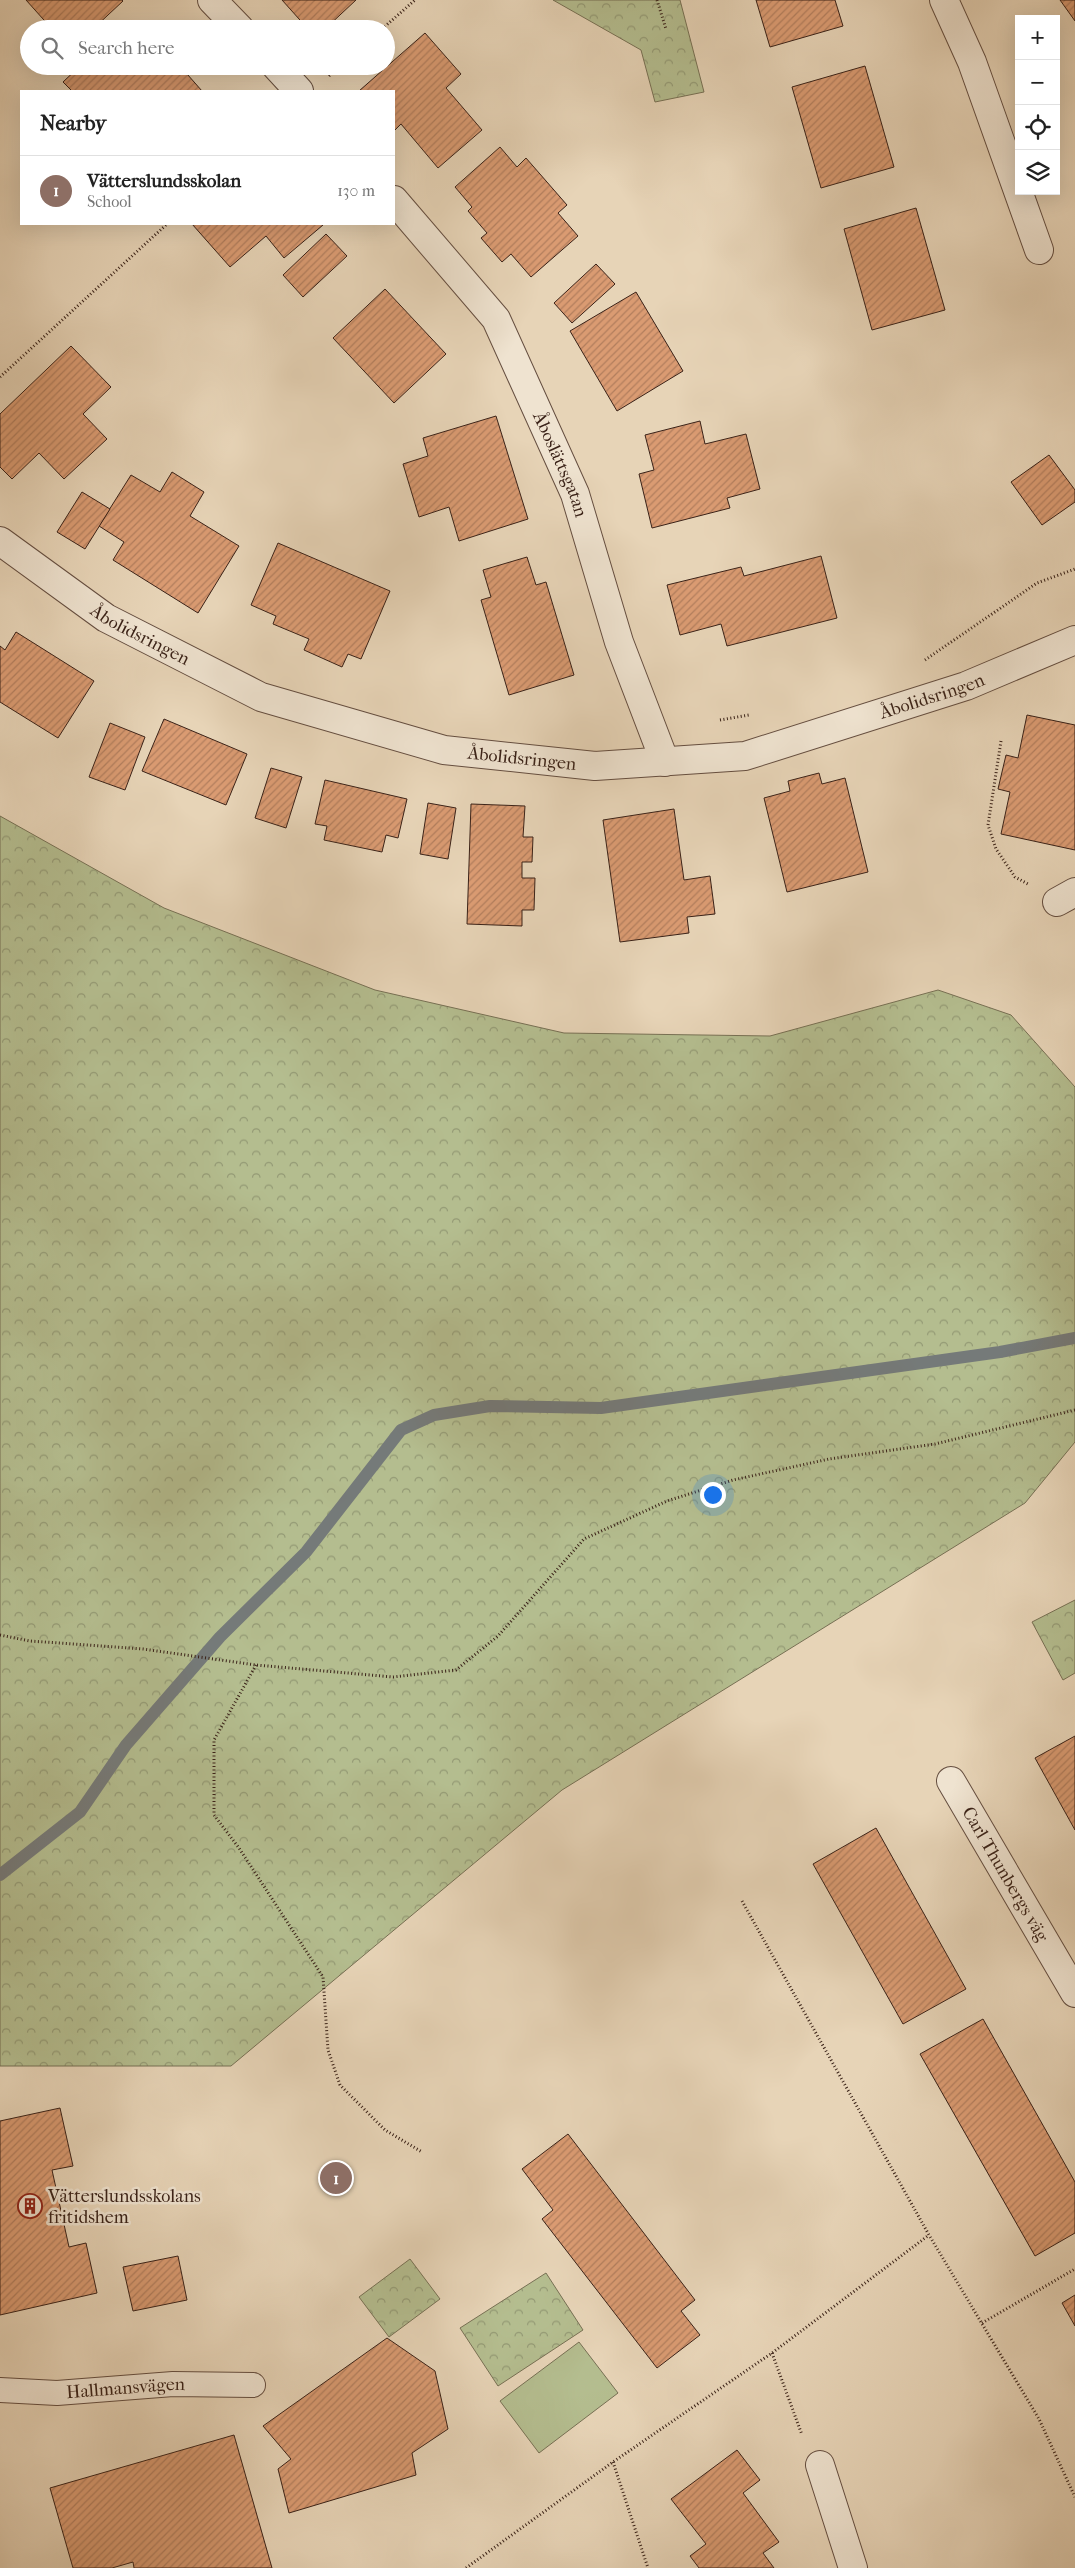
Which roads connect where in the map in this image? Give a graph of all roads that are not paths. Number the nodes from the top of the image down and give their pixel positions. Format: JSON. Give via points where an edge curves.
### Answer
{"nodes":[{"id":1,"x":212,"y":0,"type":"edge"},
{"id":2,"x":944,"y":0,"type":"edge"},
{"id":3,"x":231,"y":20,"type":"edge"},
{"id":4,"x":285,"y":75,"type":"edge"},
{"id":5,"x":299,"y":90,"type":"edge"},
{"id":6,"x":395,"y":201,"type":"edge"},
{"id":7,"x":1039,"y":250,"type":"dead end"},
{"id":8,"x":0,"y":541,"type":"edge"},
{"id":9,"x":1075,"y":640,"type":"edge"},
{"id":10,"x":665,"y":762,"type":"junction"},
{"id":11,"x":951,"y":1781,"type":"dead end"},
{"id":12,"x":1075,"y":1993,"type":"edge"},
{"id":13,"x":253,"y":2385,"type":"dead end"},
{"id":14,"x":0,"y":2390,"type":"edge"},
{"id":15,"x":820,"y":2465,"type":"road end"},
{"id":16,"x":853,"y":2568,"type":"edge"}],
"edges":[{"from":1,"to":3,"type":"street"},
{"from":2,"to":7,"type":"street","via":[[972,62]]},
{"from":4,"to":5,"type":"street"},
{"from":6,"to":10,"type":"street","name":"Åboslättsgatan","via":[[496,319],[575,494],[619,642]]},
{"from":8,"to":10,"type":"street","name":"Åbolidsringen","via":[[106,618],[261,697],[444,750],[595,766]]},
{"from":9,"to":10,"type":"street","name":"Åbolidsringen","via":[[966,686],[745,756]]},
{"from":11,"to":12,"type":"street","name":"Carl Thunbergs väg"},
{"from":13,"to":14,"type":"lane","name":"Hallmansvägen","via":[[173,2384],[57,2393]]},
{"from":15,"to":16,"type":"street"}]}
